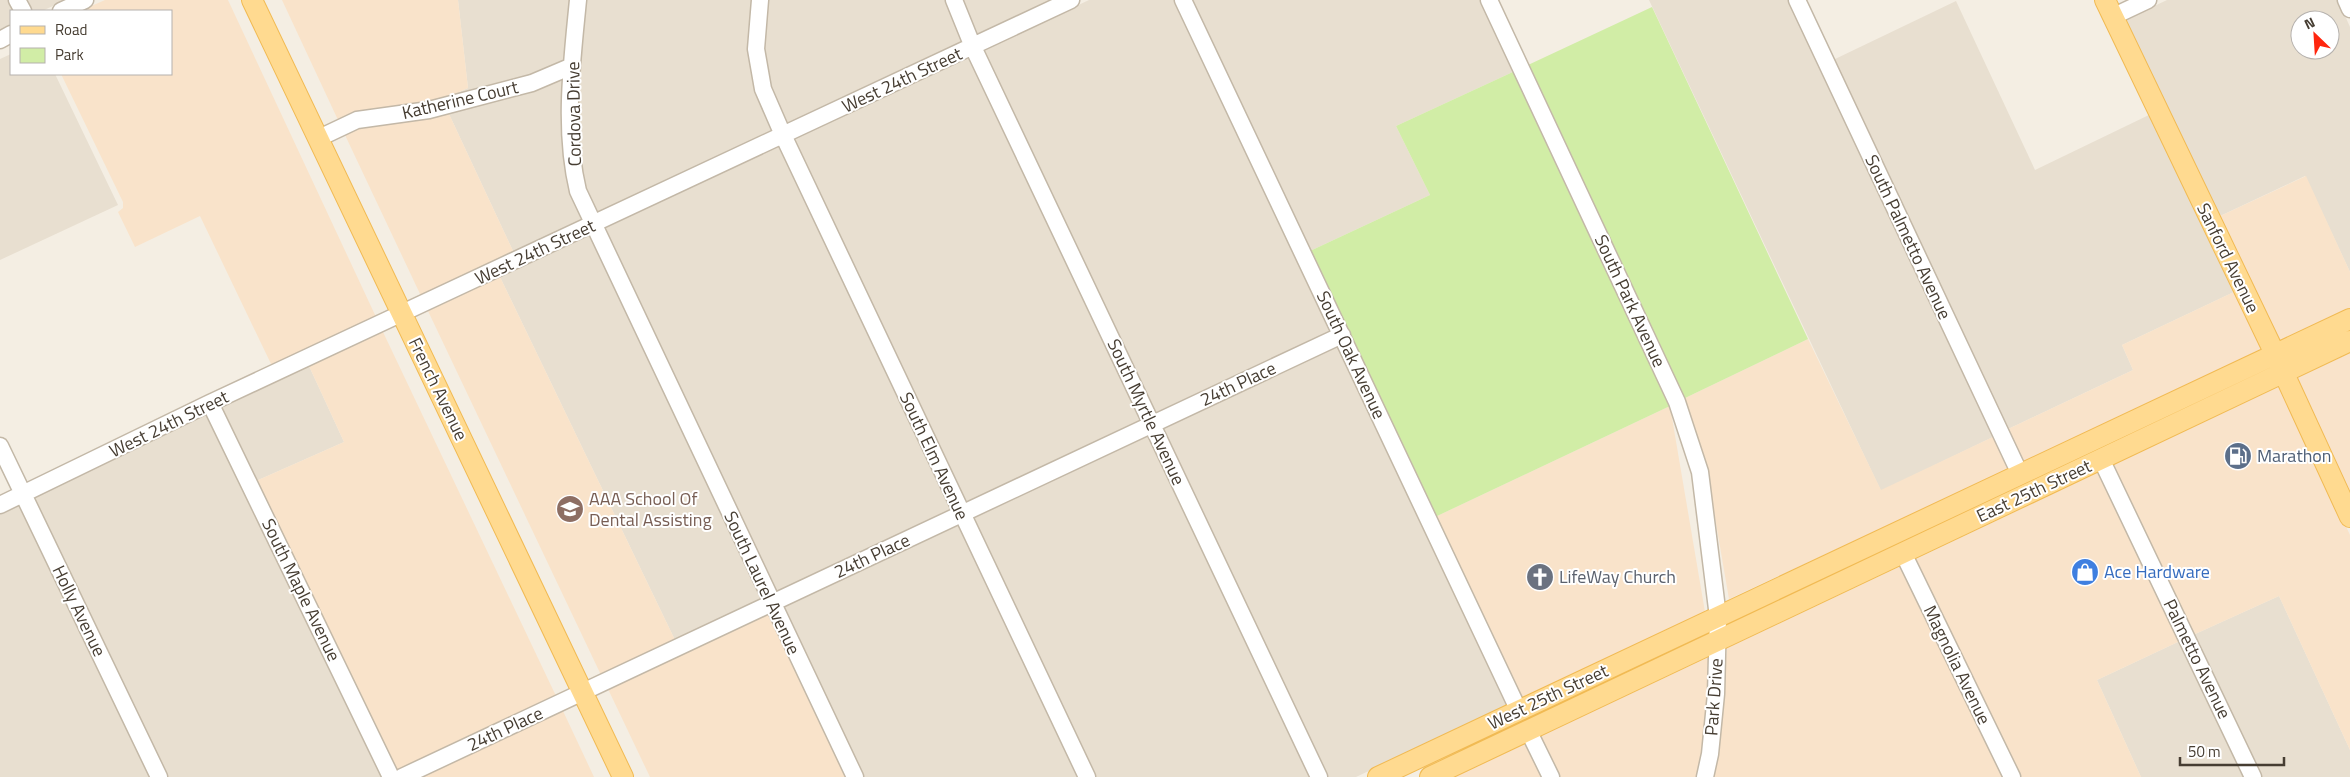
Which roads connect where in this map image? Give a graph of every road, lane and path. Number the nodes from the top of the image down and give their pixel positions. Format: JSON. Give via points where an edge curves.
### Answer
{"nodes":[{"id":1,"x":85,"y":0,"type":"edge"},
{"id":2,"x":252,"y":0,"type":"edge"},
{"id":3,"x":578,"y":0,"type":"edge"},
{"id":4,"x":760,"y":0,"type":"edge"},
{"id":5,"x":954,"y":0,"type":"edge"},
{"id":6,"x":1071,"y":0,"type":"edge"},
{"id":7,"x":1184,"y":0,"type":"edge"},
{"id":8,"x":1489,"y":0,"type":"edge"},
{"id":9,"x":1797,"y":0,"type":"edge"},
{"id":10,"x":2148,"y":0,"type":"edge"},
{"id":11,"x":2346,"y":0,"type":"edge"},
{"id":12,"x":2109,"y":8,"type":"edge"},
{"id":13,"x":2350,"y":9,"type":"edge"},
{"id":14,"x":63,"y":10,"type":"edge"},
{"id":15,"x":973,"y":47,"type":"junction"},
{"id":16,"x":572,"y":66,"type":"junction"},
{"id":17,"x":783,"y":135,"type":"junction"},
{"id":18,"x":319,"y":138,"type":"junction"},
{"id":19,"x":593,"y":225,"type":"junction"},
{"id":20,"x":402,"y":314,"type":"junction"},
{"id":21,"x":2350,"y":319,"type":"edge"},
{"id":22,"x":1342,"y":335,"type":"junction"},
{"id":23,"x":2350,"y":341,"type":"edge"},
{"id":24,"x":2275,"y":354,"type":"junction"},
{"id":25,"x":2283,"y":373,"type":"junction"},
{"id":26,"x":210,"y":404,"type":"junction"},
{"id":27,"x":1152,"y":424,"type":"junction"},
{"id":28,"x":0,"y":446,"type":"edge"},
{"id":29,"x":2057,"y":457,"type":"junction"},
{"id":30,"x":2101,"y":459,"type":"junction"},
{"id":31,"x":2020,"y":474,"type":"junction"},
{"id":32,"x":23,"y":494,"type":"junction"},
{"id":33,"x":0,"y":504,"type":"edge"},
{"id":34,"x":1997,"y":508,"type":"junction"},
{"id":35,"x":961,"y":514,"type":"junction"},
{"id":36,"x":2350,"y":516,"type":"edge"},
{"id":37,"x":1903,"y":553,"type":"junction"},
{"id":38,"x":772,"y":603,"type":"junction"},
{"id":39,"x":1718,"y":618,"type":"junction"},
{"id":40,"x":1718,"y":641,"type":"junction"},
{"id":41,"x":583,"y":692,"type":"junction"},
{"id":42,"x":1519,"y":711,"type":"junction"},
{"id":43,"x":1528,"y":730,"type":"junction"},
{"id":44,"x":1421,"y":757,"type":"junction"},
{"id":45,"x":159,"y":777,"type":"edge"},
{"id":46,"x":391,"y":777,"type":"edge"},
{"id":47,"x":402,"y":777,"type":"edge"},
{"id":48,"x":623,"y":777,"type":"edge"},
{"id":49,"x":854,"y":777,"type":"edge"},
{"id":50,"x":1087,"y":777,"type":"edge"},
{"id":51,"x":1319,"y":777,"type":"edge"},
{"id":52,"x":1378,"y":777,"type":"edge"},
{"id":53,"x":1405,"y":777,"type":"edge"},
{"id":54,"x":1430,"y":777,"type":"edge"},
{"id":55,"x":1551,"y":777,"type":"edge"},
{"id":56,"x":1705,"y":777,"type":"edge"},
{"id":57,"x":2012,"y":777,"type":"edge"},
{"id":58,"x":2253,"y":777,"type":"edge"}],
"edges":[{"from":1,"to":14,"type":"street"},
{"from":2,"to":18,"type":"main road","name":"French Avenue"},
{"from":3,"to":16,"type":"street","name":"Cordova Drive"},
{"from":4,"to":17,"type":"street","name":"South Elm Avenue","via":[[756,49],[764,89]]},
{"from":5,"to":15,"type":"street","name":"South Myrtle Avenue"},
{"from":6,"to":15,"type":"street","name":"West 24th Street"},
{"from":7,"to":22,"type":"street","name":"South Oak Avenue"},
{"from":8,"to":39,"type":"street","name":"South Park Avenue","via":[[1680,410],[1700,472]]},
{"from":9,"to":31,"type":"street","name":"South Palmetto Avenue"},
{"from":10,"to":12,"type":"street"},
{"from":11,"to":13,"type":"street"},
{"from":12,"to":24,"type":"main road","name":"Sanford Avenue"},
{"from":15,"to":17,"type":"street","name":"West 24th Street"},
{"from":15,"to":27,"type":"street","name":"South Myrtle Avenue"},
{"from":16,"to":18,"type":"street","name":"Katherine Court","via":[[532,82],[430,110],[357,120]]},
{"from":16,"to":19,"type":"street","name":"Cordova Drive","via":[[573,171]]},
{"from":17,"to":19,"type":"street","name":"West 24th Street"},
{"from":17,"to":35,"type":"street","name":"South Elm Avenue"},
{"from":18,"to":20,"type":"main road","name":"French Avenue"},
{"from":19,"to":20,"type":"street","name":"West 24th Street"},
{"from":19,"to":38,"type":"street","name":"South Laurel Avenue"},
{"from":20,"to":26,"type":"street","name":"West 24th Street"},
{"from":20,"to":41,"type":"main road","name":"French Avenue"},
{"from":21,"to":24,"type":"main road","name":"East 25th Street"},
{"from":22,"to":27,"type":"street","name":"24th Place"},
{"from":22,"to":42,"type":"street","name":"South Oak Avenue"},
{"from":23,"to":25,"type":"main road","name":"East 25th Street"},
{"from":24,"to":25,"type":"main road","name":"Sanford Avenue"},
{"from":24,"to":29,"type":"main road","name":"East 25th Street"},
{"from":25,"to":30,"type":"main road","name":"East 25th Street"},
{"from":25,"to":36,"type":"main road","name":"Sanford Avenue"},
{"from":26,"to":32,"type":"street","name":"West 24th Street"},
{"from":26,"to":46,"type":"street","name":"South Maple Avenue"},
{"from":27,"to":35,"type":"street","name":"24th Place"},
{"from":27,"to":51,"type":"street","name":"South Myrtle Avenue"},
{"from":28,"to":32,"type":"street","name":"Holly Avenue"},
{"from":29,"to":31,"type":"main road","name":"East 25th Street"},
{"from":29,"to":34,"type":"main road","via":[[2048,472],[2008,492]]},
{"from":30,"to":34,"type":"main road","name":"East 25th Street"},
{"from":30,"to":58,"type":"street","name":"Palmetto Avenue"},
{"from":31,"to":39,"type":"main road","name":"East 25th Street"},
{"from":32,"to":33,"type":"street","name":"West 24th Street"},
{"from":32,"to":45,"type":"street","name":"Holly Avenue"},
{"from":34,"to":37,"type":"main road","name":"East 25th Street"},
{"from":35,"to":38,"type":"street","name":"24th Place"},
{"from":35,"to":50,"type":"street","name":"South Elm Avenue"},
{"from":37,"to":40,"type":"main road","name":"East 25th Street"},
{"from":37,"to":57,"type":"street","name":"Magnolia Avenue"},
{"from":38,"to":41,"type":"street","name":"24th Place"},
{"from":38,"to":49,"type":"street","name":"South Laurel Avenue"},
{"from":39,"to":40,"type":"street","name":"Park Drive"},
{"from":39,"to":42,"type":"main road","name":"West 25th Street"},
{"from":40,"to":43,"type":"main road","name":"West 25th Street"},
{"from":40,"to":56,"type":"street","name":"Park Drive","via":[[1715,703]]},
{"from":41,"to":47,"type":"street","name":"24th Place"},
{"from":41,"to":48,"type":"main road","name":"French Avenue"},
{"from":42,"to":44,"type":"main road","name":"West 25th Street"},
{"from":43,"to":54,"type":"main road","name":"West 25th Street"},
{"from":43,"to":55,"type":"street"},
{"from":44,"to":52,"type":"main road","name":"West 25th Street"},
{"from":44,"to":53,"type":"main road"}]}
